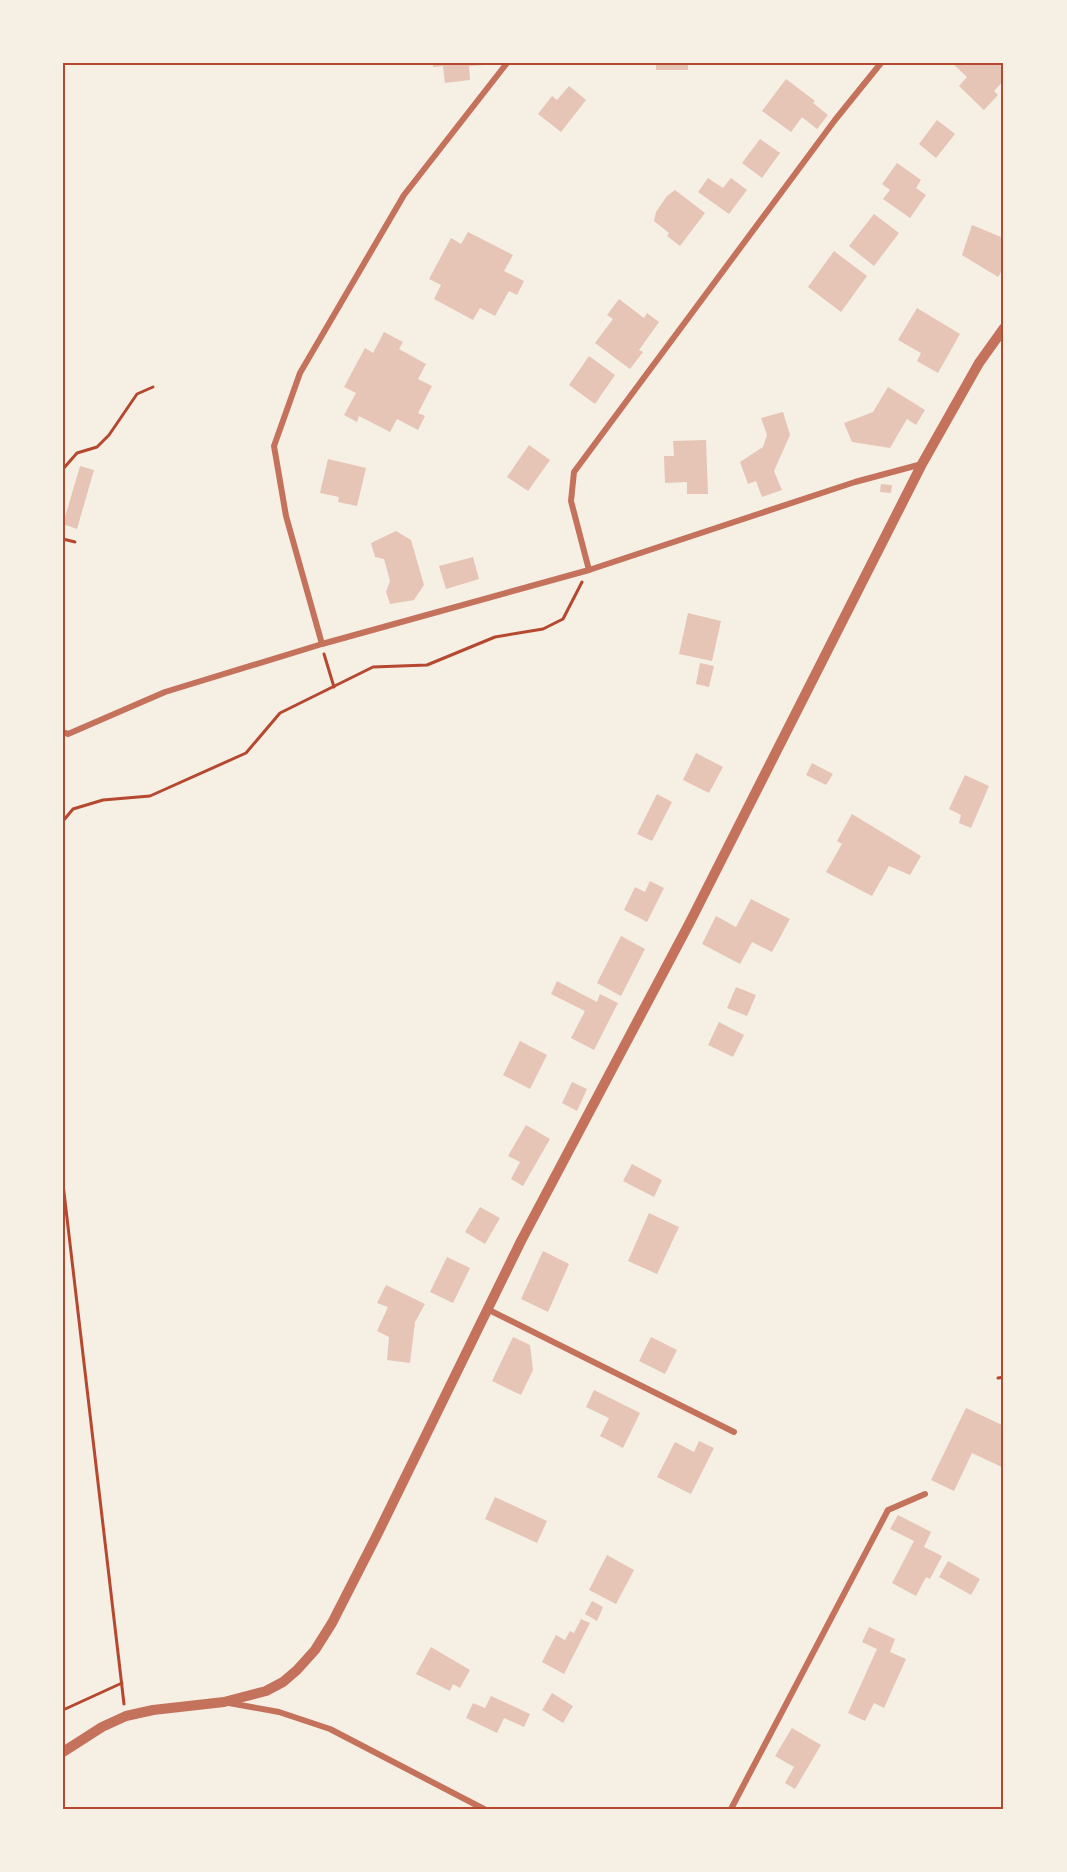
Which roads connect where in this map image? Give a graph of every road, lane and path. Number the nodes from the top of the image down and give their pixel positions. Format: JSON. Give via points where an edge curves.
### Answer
{"nodes":[{"id":1,"x":507,"y":63,"type":"edge"},
{"id":2,"x":881,"y":63,"type":"edge"},
{"id":3,"x":1004,"y":328,"type":"edge"},
{"id":4,"x":153,"y":387,"type":"dead end"},
{"id":5,"x":922,"y":464,"type":"junction"},
{"id":6,"x":63,"y":469,"type":"edge"},
{"id":7,"x":63,"y":539,"type":"edge"},
{"id":8,"x":75,"y":542,"type":"dead end"},
{"id":9,"x":589,"y":570,"type":"junction"},
{"id":10,"x":322,"y":644,"type":"junction"},
{"id":11,"x":334,"y":687,"type":"junction"},
{"id":12,"x":63,"y":732,"type":"edge"},
{"id":13,"x":63,"y":821,"type":"edge"},
{"id":14,"x":63,"y":1184,"type":"edge"},
{"id":15,"x":487,"y":1309,"type":"junction"},
{"id":16,"x":1004,"y":1377,"type":"edge"},
{"id":17,"x":998,"y":1378,"type":"dead end"},
{"id":18,"x":734,"y":1432,"type":"dead end"},
{"id":19,"x":925,"y":1494,"type":"dead end"},
{"id":20,"x":122,"y":1683,"type":"junction"},
{"id":21,"x":224,"y":1702,"type":"junction"},
{"id":22,"x":63,"y":1710,"type":"edge"},
{"id":23,"x":126,"y":1716,"type":"junction"},
{"id":24,"x":63,"y":1752,"type":"edge"},
{"id":25,"x":484,"y":1809,"type":"edge"},
{"id":26,"x":731,"y":1809,"type":"edge"}],
"edges":[{"from":1,"to":10,"type":"street","via":[[404,195],[300,373],[274,446],[286,516]]},
{"from":2,"to":9,"type":"street","via":[[574,472],[571,501]]},
{"from":3,"to":5,"type":"street","via":[[979,363]]},
{"from":4,"to":6,"type":"path","via":[[137,394],[98,447],[77,453]]},
{"from":5,"to":9,"type":"street","via":[[855,482]]},
{"from":5,"to":15,"type":"street","via":[[714,877]]},
{"from":7,"to":8,"type":"path"},
{"from":9,"to":10,"type":"street"},
{"from":9,"to":11,"type":"path","via":[[563,619],[543,629],[495,637],[427,665],[373,667]]},
{"from":10,"to":11,"type":"path"},
{"from":10,"to":12,"type":"street","via":[[165,692],[68,734]]},
{"from":11,"to":13,"type":"path","via":[[280,713],[246,753],[150,796],[102,800],[73,809]]},
{"from":14,"to":20,"type":"path"},
{"from":15,"to":18,"type":"street"},
{"from":15,"to":21,"type":"street","via":[[377,1535],[315,1650],[283,1682],[266,1691]]},
{"from":16,"to":17,"type":"path"},
{"from":19,"to":26,"type":"street","via":[[888,1510]]},
{"from":20,"to":22,"type":"path"},
{"from":20,"to":23,"type":"path"},
{"from":21,"to":23,"type":"street"},
{"from":21,"to":25,"type":"street","via":[[279,1712],[330,1729]]},
{"from":23,"to":24,"type":"street"}]}
